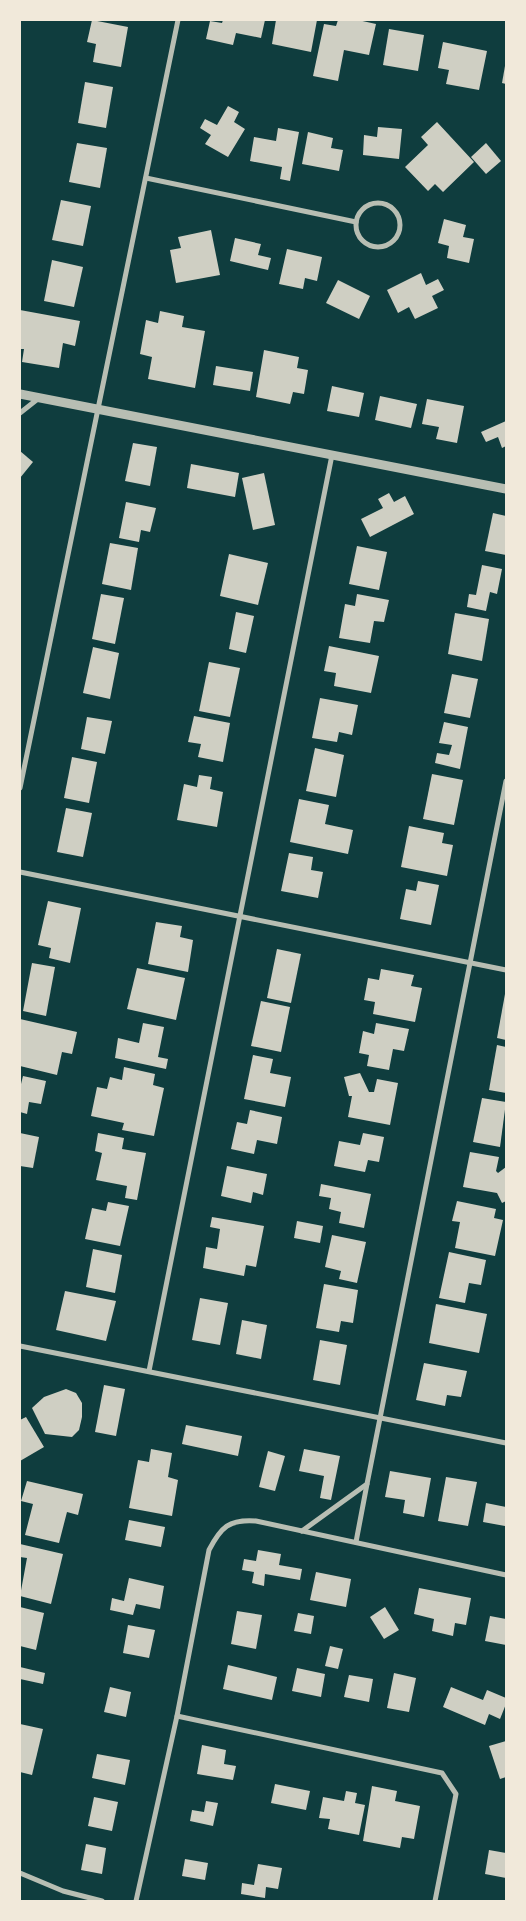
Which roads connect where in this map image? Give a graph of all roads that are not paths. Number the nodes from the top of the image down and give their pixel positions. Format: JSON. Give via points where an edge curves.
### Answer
{"nodes":[{"id":1,"x":178,"y":20,"type":"edge"},
{"id":2,"x":146,"y":178,"type":"junction"},
{"id":3,"x":356,"y":222,"type":"junction"},
{"id":4,"x":20,"y":394,"type":"edge"},
{"id":5,"x":40,"y":398,"type":"junction"},
{"id":6,"x":98,"y":409,"type":"junction"},
{"id":7,"x":20,"y":413,"type":"edge"},
{"id":8,"x":332,"y":455,"type":"junction"},
{"id":9,"x":506,"y":489,"type":"edge"},
{"id":10,"x":506,"y":781,"type":"edge"},
{"id":11,"x":20,"y":788,"type":"edge"},
{"id":12,"x":20,"y":872,"type":"edge"},
{"id":13,"x":240,"y":916,"type":"junction"},
{"id":14,"x":470,"y":963,"type":"junction"},
{"id":15,"x":506,"y":970,"type":"edge"},
{"id":16,"x":20,"y":1346,"type":"edge"},
{"id":17,"x":149,"y":1371,"type":"junction"},
{"id":18,"x":380,"y":1418,"type":"junction"},
{"id":19,"x":506,"y":1443,"type":"edge"},
{"id":20,"x":367,"y":1484,"type":"junction"},
{"id":21,"x":302,"y":1531,"type":"junction"},
{"id":22,"x":356,"y":1542,"type":"junction"},
{"id":23,"x":506,"y":1575,"type":"edge"},
{"id":24,"x":178,"y":1716,"type":"junction"},
{"id":25,"x":20,"y":1874,"type":"edge"},
{"id":26,"x":102,"y":1901,"type":"edge"},
{"id":27,"x":136,"y":1901,"type":"edge"},
{"id":28,"x":435,"y":1901,"type":"edge"}],
"edges":[{"from":1,"to":2,"type":"street"},
{"from":2,"to":3,"type":"street"},
{"from":2,"to":6,"type":"street"},
{"from":3,"to":3,"type":"street","via":[[358,236],[376,248],[390,244],[399,232],[396,211],[383,203],[376,202],[362,208]]},
{"from":4,"to":5,"type":"street"},
{"from":5,"to":6,"type":"street"},
{"from":5,"to":7,"type":"street"},
{"from":6,"to":8,"type":"street"},
{"from":6,"to":11,"type":"street"},
{"from":8,"to":9,"type":"street"},
{"from":8,"to":13,"type":"street"},
{"from":10,"to":14,"type":"street"},
{"from":12,"to":13,"type":"street"},
{"from":13,"to":14,"type":"street"},
{"from":13,"to":17,"type":"street"},
{"from":14,"to":15,"type":"street"},
{"from":14,"to":18,"type":"street"},
{"from":16,"to":17,"type":"street"},
{"from":17,"to":18,"type":"street"},
{"from":18,"to":19,"type":"street"},
{"from":18,"to":20,"type":"street"},
{"from":20,"to":21,"type":"street"},
{"from":20,"to":22,"type":"street"},
{"from":21,"to":22,"type":"street"},
{"from":21,"to":24,"type":"street","via":[[245,1520],[230,1523],[218,1531],[209,1550]]},
{"from":22,"to":23,"type":"street"},
{"from":24,"to":27,"type":"street"},
{"from":24,"to":28,"type":"street","via":[[442,1773],[456,1794]]},
{"from":25,"to":26,"type":"street","via":[[63,1891]]}]}
